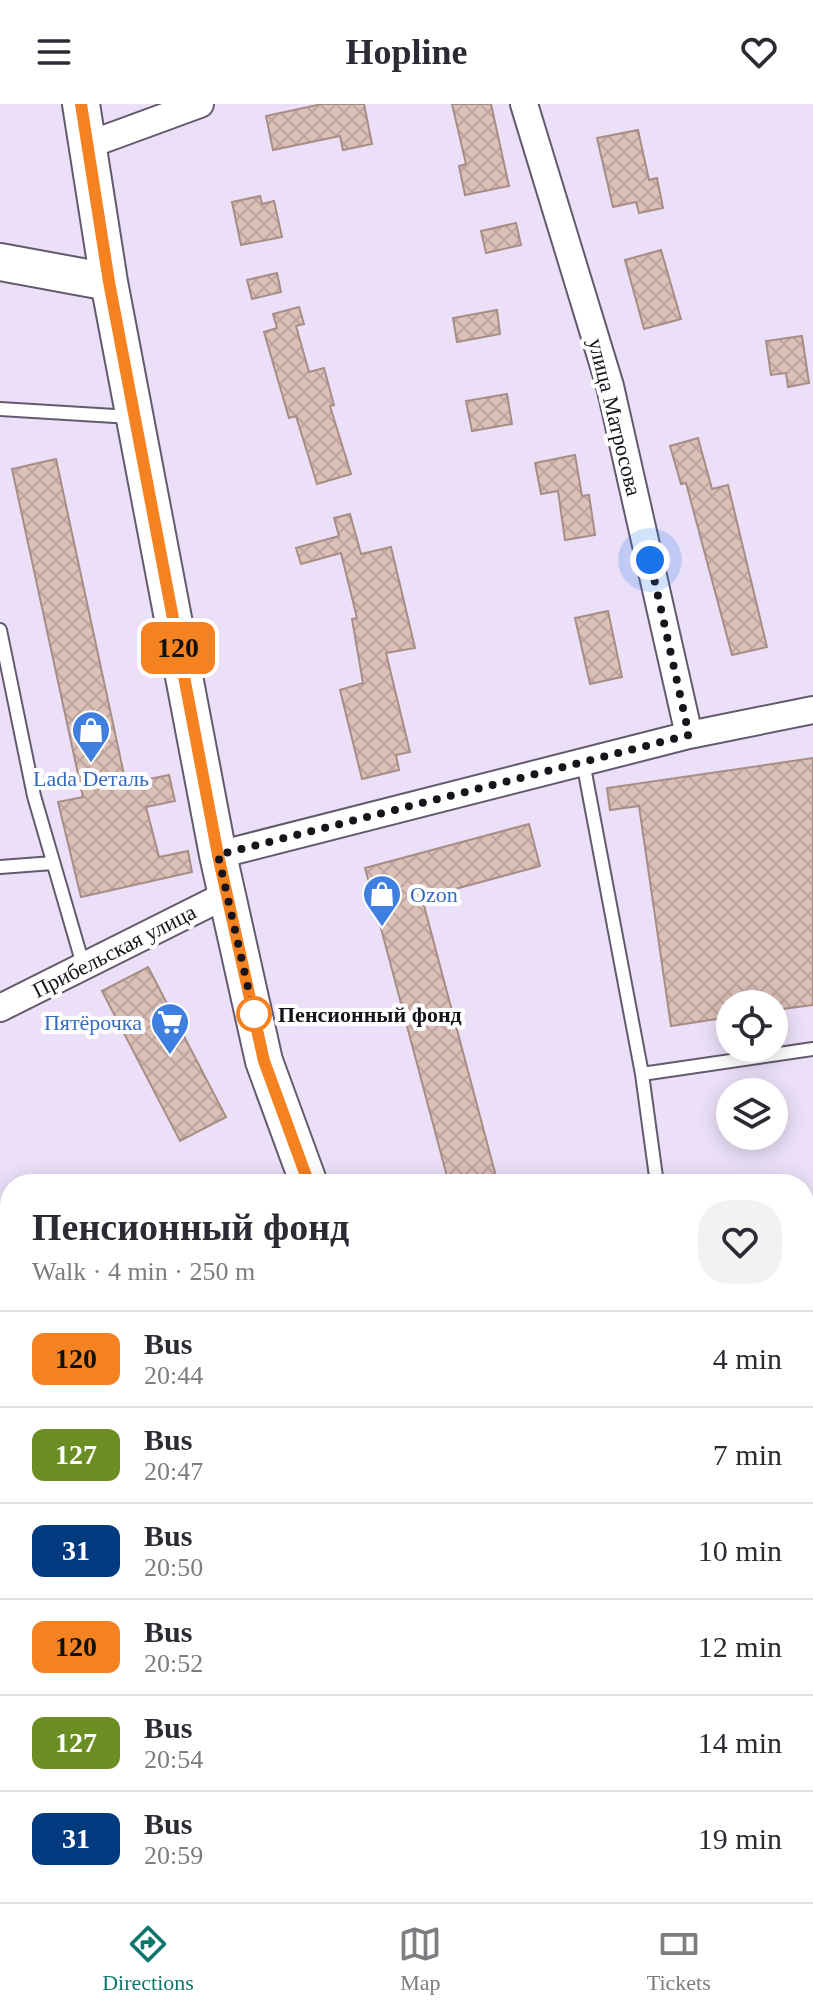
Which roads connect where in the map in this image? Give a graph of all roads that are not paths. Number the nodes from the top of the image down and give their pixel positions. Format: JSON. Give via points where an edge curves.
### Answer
{"nodes":[{"id":1,"x":81,"y":104,"type":"edge"},
{"id":2,"x":200,"y":104,"type":"edge"},
{"id":3,"x":524,"y":104,"type":"edge"},
{"id":4,"x":88,"y":145,"type":"junction"},
{"id":5,"x":0,"y":262,"type":"edge"},
{"id":6,"x":109,"y":282,"type":"junction"},
{"id":7,"x":0,"y":409,"type":"edge"},
{"id":8,"x":134,"y":417,"type":"junction"},
{"id":9,"x":0,"y":630,"type":"edge"},
{"id":10,"x":813,"y":710,"type":"edge"},
{"id":11,"x":689,"y":735,"type":"junction"},
{"id":12,"x":583,"y":762,"type":"junction"},
{"id":13,"x":218,"y":855,"type":"junction"},
{"id":14,"x":53,"y":863,"type":"junction"},
{"id":15,"x":0,"y":867,"type":"edge"},
{"id":16,"x":228,"y":894,"type":"junction"},
{"id":17,"x":84,"y":968,"type":"junction"},
{"id":18,"x":0,"y":1008,"type":"edge"},
{"id":19,"x":813,"y":1049,"type":"edge"},
{"id":20,"x":642,"y":1074,"type":"junction"},
{"id":21,"x":305,"y":1174,"type":"edge"},
{"id":22,"x":656,"y":1174,"type":"edge"}],
"edges":[{"from":1,"to":4,"type":"main road"},
{"from":2,"to":4,"type":"street"},
{"from":3,"to":11,"type":"street","name":"улица Матросова","via":[[610,386]]},
{"from":4,"to":6,"type":"main road"},
{"from":5,"to":6,"type":"main road"},
{"from":6,"to":8,"type":"main road"},
{"from":7,"to":8,"type":"lane"},
{"from":8,"to":13,"type":"main road"},
{"from":9,"to":14,"type":"lane"},
{"from":10,"to":11,"type":"street"},
{"from":11,"to":12,"type":"street"},
{"from":12,"to":13,"type":"street"},
{"from":12,"to":20,"type":"lane"},
{"from":13,"to":16,"type":"main road"},
{"from":14,"to":15,"type":"lane"},
{"from":14,"to":17,"type":"lane"},
{"from":16,"to":17,"type":"street","name":"Прибельская улица"},
{"from":16,"to":21,"type":"main road","via":[[264,1061]]},
{"from":17,"to":18,"type":"street","name":"Прибельская улица"},
{"from":19,"to":20,"type":"lane"},
{"from":20,"to":22,"type":"lane"}]}
